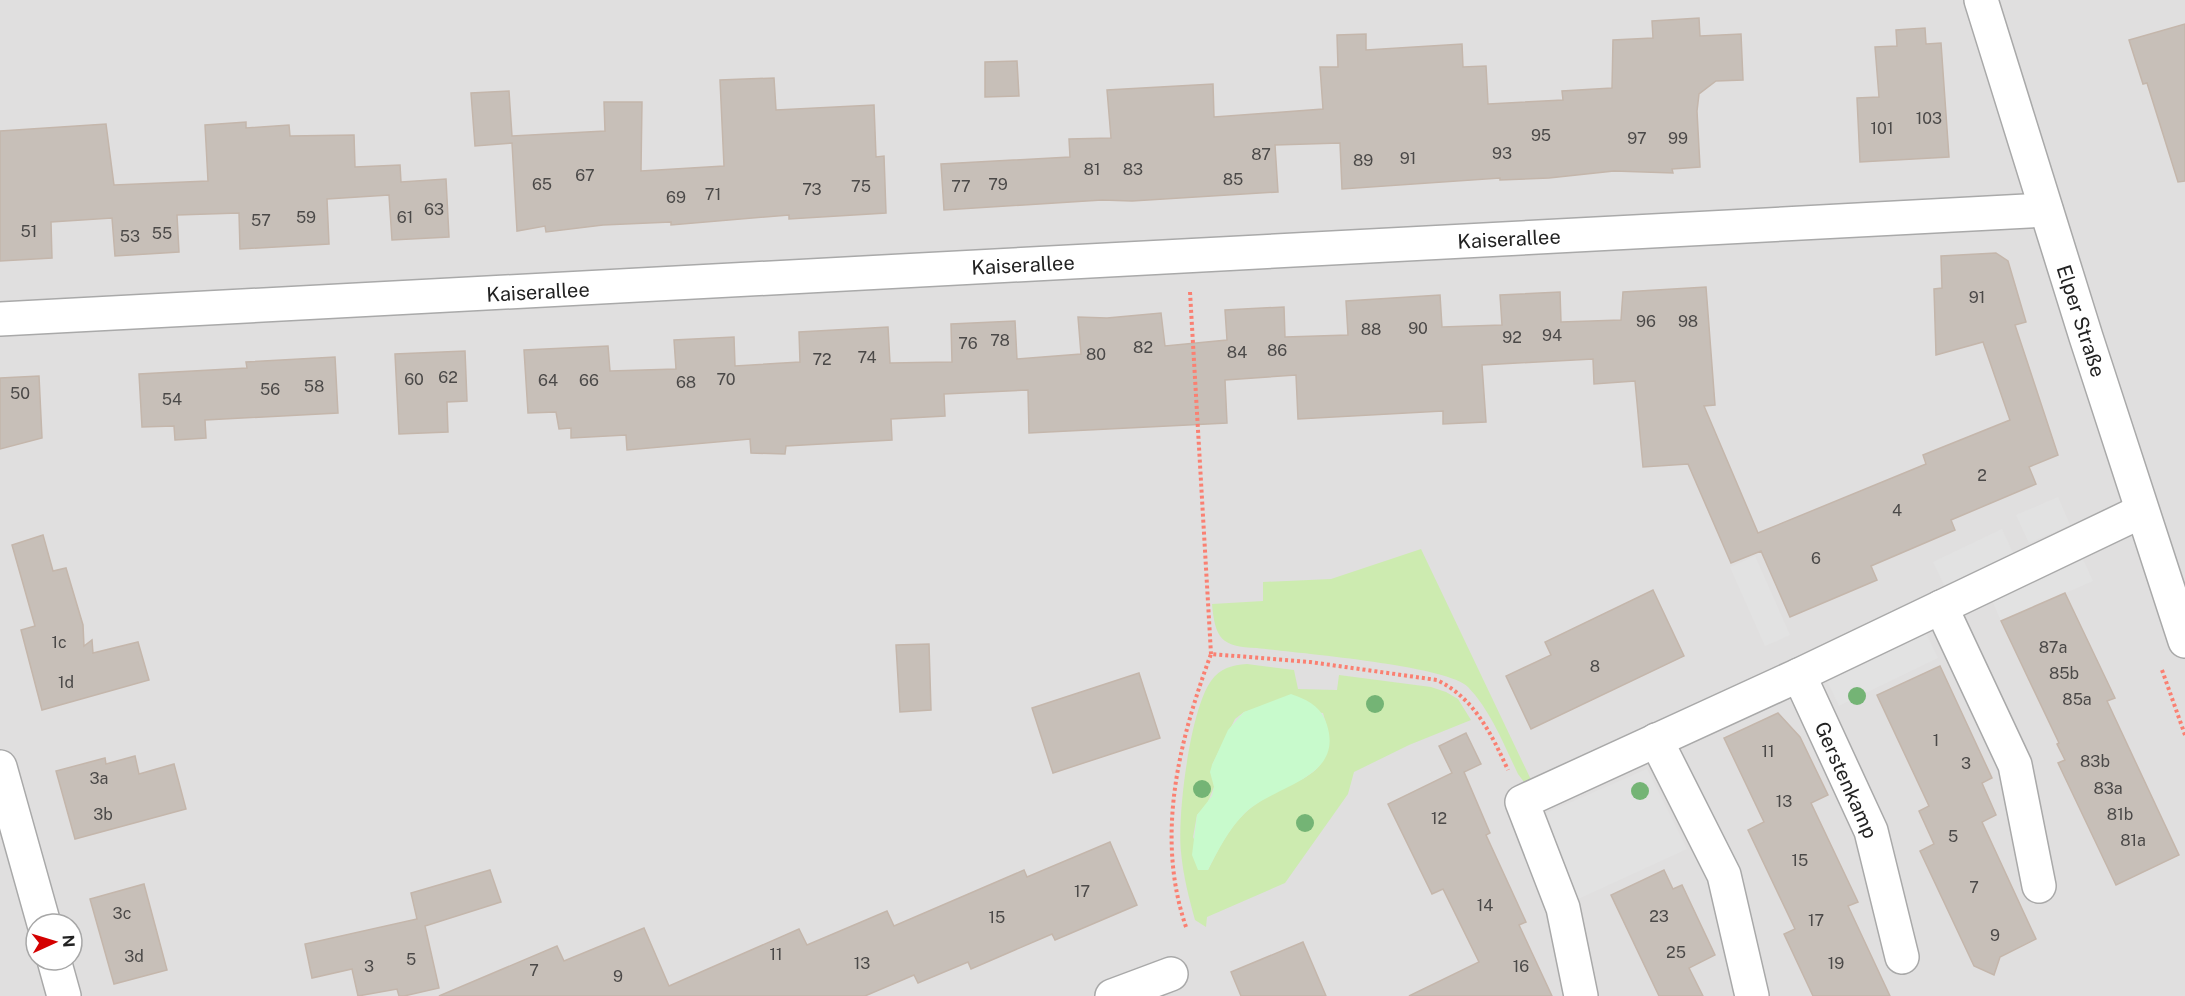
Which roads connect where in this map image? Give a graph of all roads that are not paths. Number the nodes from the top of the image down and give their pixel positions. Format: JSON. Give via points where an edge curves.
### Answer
{"nodes":[{"id":1,"x":1981,"y":0,"type":"edge"},
{"id":2,"x":2046,"y":210,"type":"junction"},
{"id":3,"x":0,"y":319,"type":"edge"},
{"id":4,"x":2142,"y":511,"type":"junction"},
{"id":5,"x":1941,"y":607,"type":"junction"},
{"id":6,"x":2185,"y":641,"type":"edge"},
{"id":7,"x":1799,"y":675,"type":"junction"},
{"id":8,"x":1656,"y":740,"type":"junction"},
{"id":9,"x":0,"y":767,"type":"edge"},
{"id":10,"x":2038,"y":886,"type":"dead end"},
{"id":11,"x":41,"y":912,"type":"edge"},
{"id":12,"x":1902,"y":957,"type":"dead end"},
{"id":13,"x":57,"y":972,"type":"edge"},
{"id":14,"x":1171,"y":974,"type":"dead end"},
{"id":15,"x":64,"y":996,"type":"edge"},
{"id":16,"x":1112,"y":996,"type":"edge"},
{"id":17,"x":1581,"y":996,"type":"edge"},
{"id":18,"x":1752,"y":996,"type":"edge"}],
"edges":[{"from":1,"to":2,"type":"street","name":"Elper Straße"},
{"from":2,"to":3,"type":"street","name":"Kaiserallee"},
{"from":2,"to":4,"type":"street","name":"Elper Straße"},
{"from":4,"to":5,"type":"street"},
{"from":4,"to":6,"type":"street","name":"Elper Straße"},
{"from":5,"to":7,"type":"street"},
{"from":5,"to":10,"type":"street","via":[[2015,765]]},
{"from":7,"to":8,"type":"street"},
{"from":7,"to":12,"type":"street","name":"Gerstenkamp","via":[[1871,831]]},
{"from":8,"to":17,"type":"street","via":[[1522,802],[1563,908]]},
{"from":8,"to":18,"type":"street","via":[[1724,874]]},
{"from":9,"to":11,"type":"street"},
{"from":13,"to":15,"type":"street"},
{"from":14,"to":16,"type":"street"}]}
